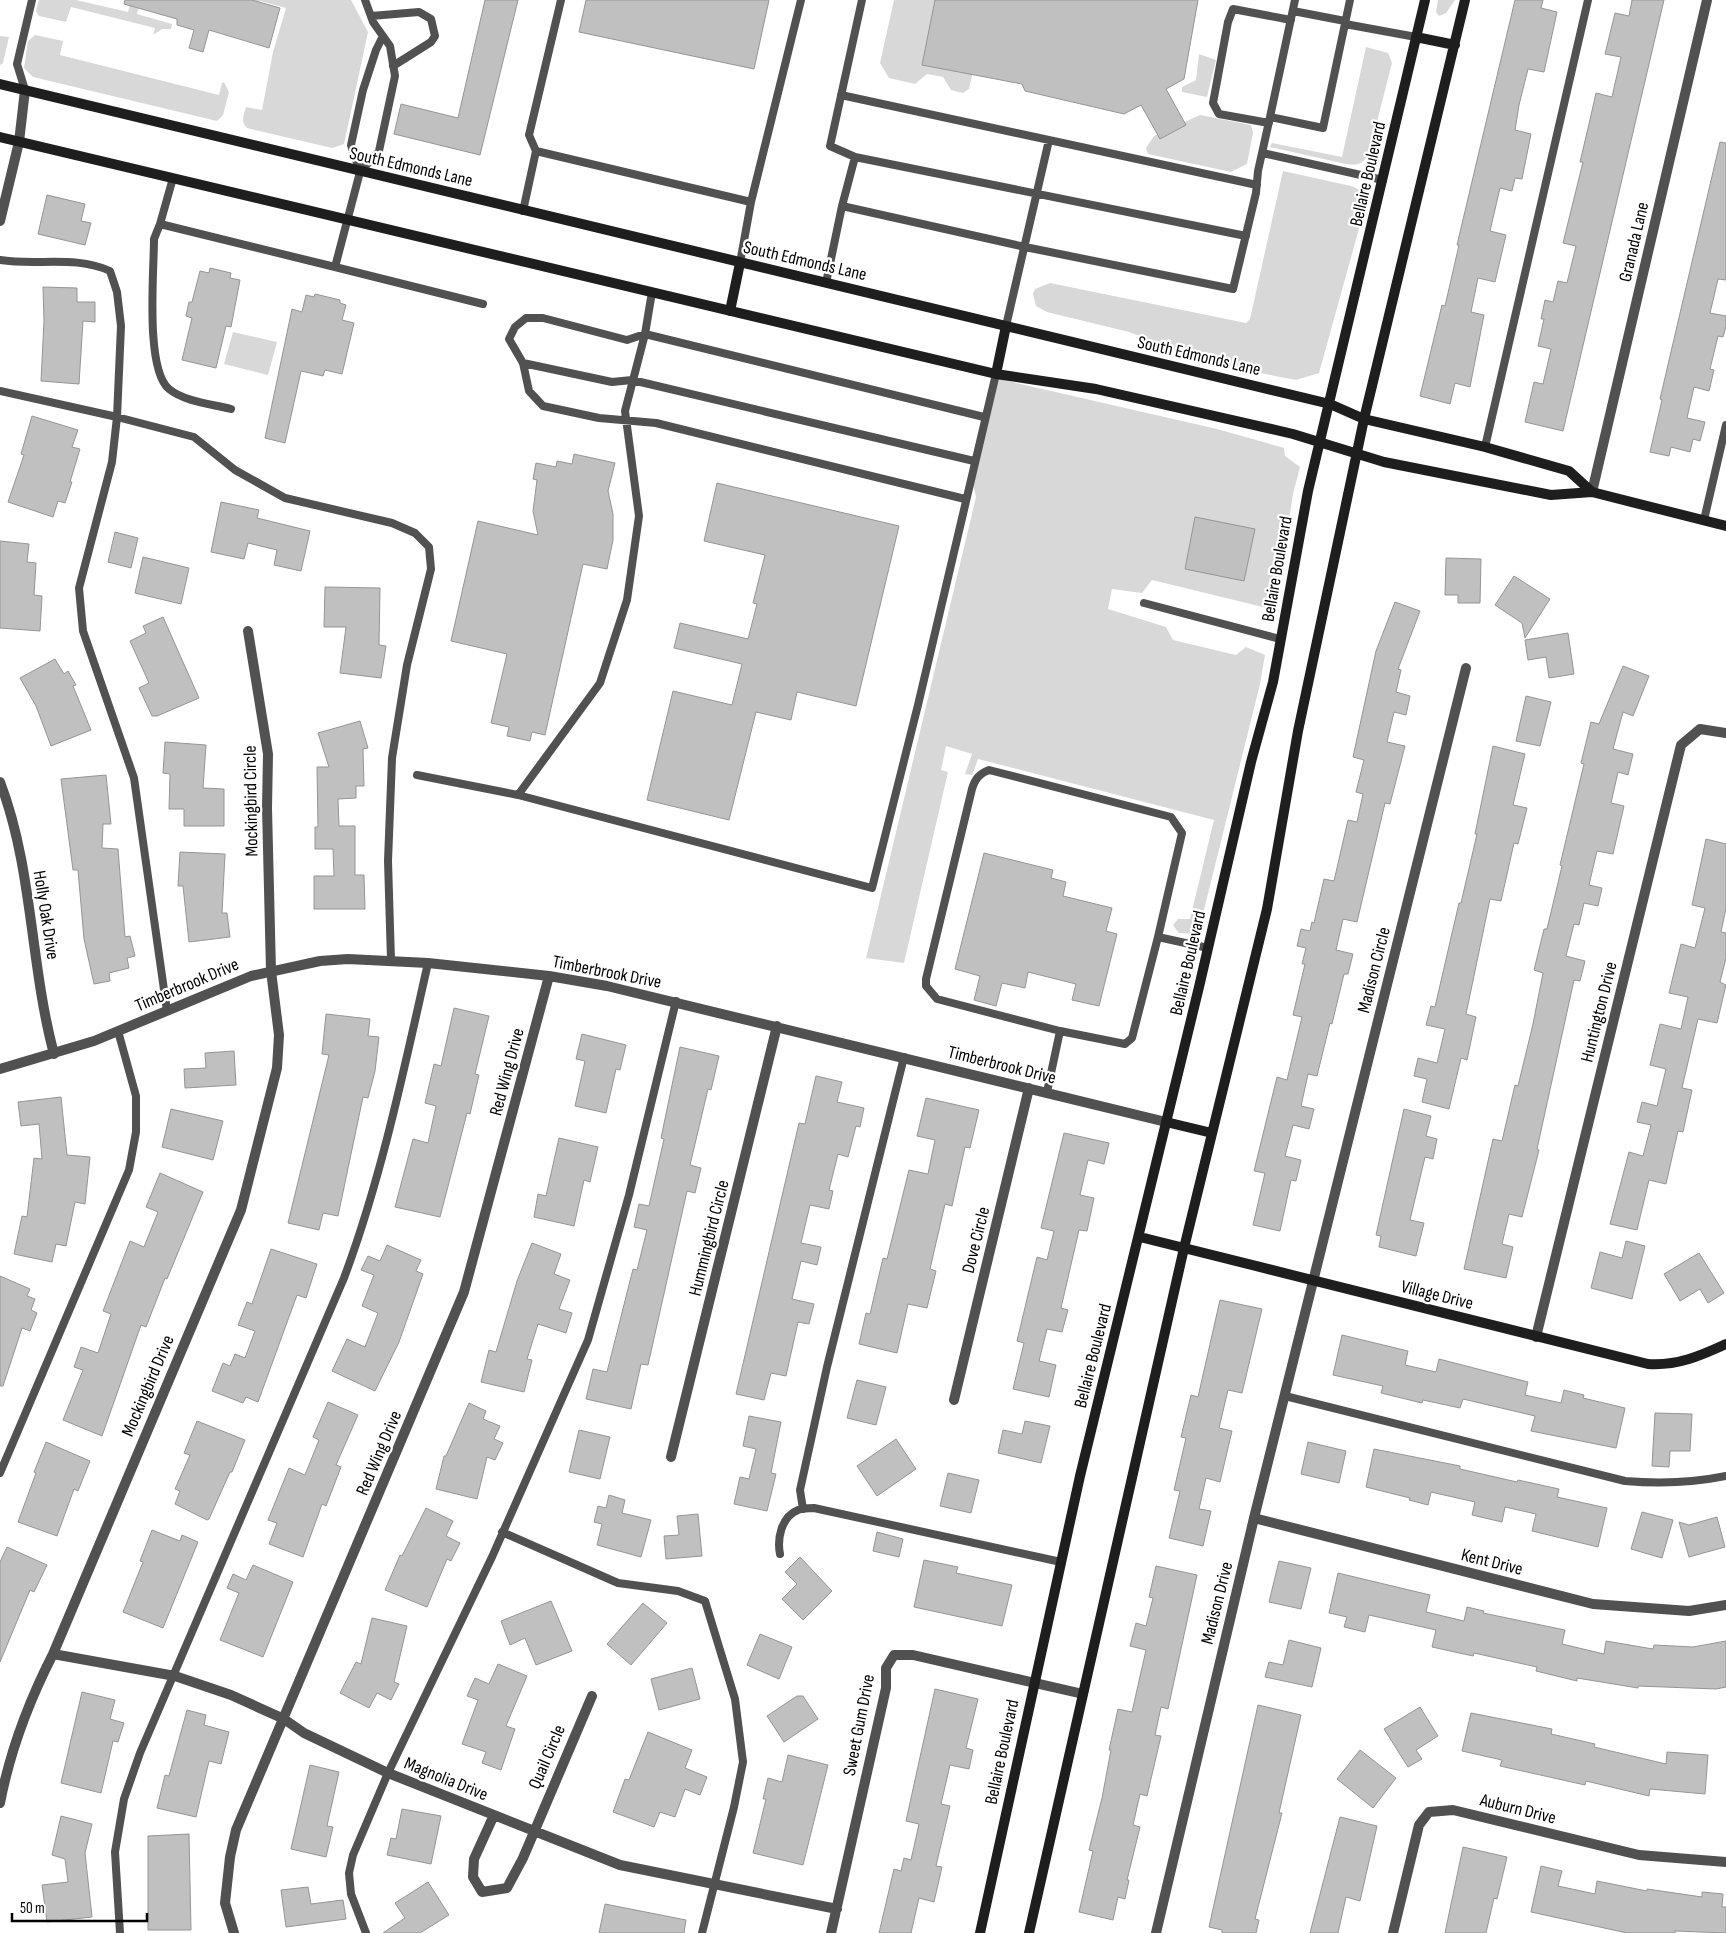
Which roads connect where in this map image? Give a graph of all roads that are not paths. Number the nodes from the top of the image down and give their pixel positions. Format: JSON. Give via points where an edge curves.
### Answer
{"nodes":[{"id":1,"x":32,"y":0,"type":"edge"},
{"id":2,"x":365,"y":0,"type":"edge"},
{"id":3,"x":560,"y":0,"type":"edge"},
{"id":4,"x":801,"y":0,"type":"edge"},
{"id":5,"x":862,"y":0,"type":"edge"},
{"id":6,"x":1295,"y":0,"type":"edge"},
{"id":7,"x":1350,"y":0,"type":"edge"},
{"id":8,"x":1425,"y":0,"type":"edge"},
{"id":9,"x":1465,"y":0,"type":"edge"},
{"id":10,"x":1588,"y":0,"type":"edge"},
{"id":11,"x":1707,"y":0,"type":"edge"},
{"id":12,"x":1293,"y":11,"type":"junction"},
{"id":13,"x":371,"y":16,"type":"junction"},
{"id":14,"x":1291,"y":20,"type":"junction"},
{"id":15,"x":1345,"y":23,"type":"junction"},
{"id":16,"x":383,"y":36,"type":"junction"},
{"id":17,"x":1416,"y":37,"type":"junction"},
{"id":18,"x":1454,"y":45,"type":"junction"},
{"id":19,"x":393,"y":66,"type":"junction"},
{"id":20,"x":0,"y":84,"type":"edge"},
{"id":21,"x":25,"y":90,"type":"junction"},
{"id":22,"x":841,"y":95,"type":"junction"},
{"id":23,"x":1270,"y":120,"type":"junction"},
{"id":24,"x":0,"y":137,"type":"edge"},
{"id":25,"x":1049,"y":140,"type":"junction"},
{"id":26,"x":19,"y":142,"type":"junction"},
{"id":27,"x":536,"y":151,"type":"junction"},
{"id":28,"x":1263,"y":153,"type":"junction"},
{"id":29,"x":856,"y":157,"type":"junction"},
{"id":30,"x":360,"y":172,"type":"junction"},
{"id":31,"x":173,"y":178,"type":"junction"},
{"id":32,"x":1383,"y":180,"type":"junction"},
{"id":33,"x":1257,"y":185,"type":"junction"},
{"id":34,"x":1036,"y":194,"type":"junction"},
{"id":35,"x":750,"y":202,"type":"junction"},
{"id":36,"x":842,"y":206,"type":"junction"},
{"id":37,"x":523,"y":211,"type":"junction"},
{"id":38,"x":348,"y":220,"type":"junction"},
{"id":39,"x":0,"y":221,"type":"edge"},
{"id":40,"x":160,"y":224,"type":"junction"},
{"id":41,"x":1246,"y":236,"type":"junction"},
{"id":42,"x":1025,"y":247,"type":"junction"},
{"id":43,"x":0,"y":260,"type":"edge"},
{"id":44,"x":740,"y":263,"type":"junction"},
{"id":45,"x":335,"y":267,"type":"junction"},
{"id":46,"x":826,"y":283,"type":"junction"},
{"id":47,"x":652,"y":292,"type":"junction"},
{"id":48,"x":483,"y":304,"type":"dead end"},
{"id":49,"x":730,"y":310,"type":"junction"},
{"id":50,"x":1006,"y":326,"type":"junction"},
{"id":51,"x":645,"y":334,"type":"junction"},
{"id":52,"x":523,"y":364,"type":"junction"},
{"id":53,"x":996,"y":374,"type":"junction"},
{"id":54,"x":632,"y":380,"type":"junction"},
{"id":55,"x":0,"y":391,"type":"edge"},
{"id":56,"x":1330,"y":404,"type":"junction"},
{"id":57,"x":231,"y":409,"type":"dead end"},
{"id":58,"x":117,"y":417,"type":"junction"},
{"id":59,"x":984,"y":417,"type":"junction"},
{"id":60,"x":1364,"y":419,"type":"junction"},
{"id":61,"x":626,"y":421,"type":"junction"},
{"id":62,"x":1726,"y":425,"type":"edge"},
{"id":63,"x":1320,"y":443,"type":"junction"},
{"id":64,"x":1485,"y":447,"type":"junction"},
{"id":65,"x":1357,"y":454,"type":"junction"},
{"id":66,"x":974,"y":461,"type":"junction"},
{"id":67,"x":1592,"y":492,"type":"junction"},
{"id":68,"x":965,"y":499,"type":"junction"},
{"id":69,"x":1704,"y":520,"type":"junction"},
{"id":70,"x":1726,"y":526,"type":"edge"},
{"id":71,"x":1144,"y":603,"type":"dead end"},
{"id":72,"x":248,"y":631,"type":"dead end"},
{"id":73,"x":1280,"y":639,"type":"junction"},
{"id":74,"x":1466,"y":668,"type":"dead end"},
{"id":75,"x":1726,"y":733,"type":"edge"},
{"id":76,"x":417,"y":775,"type":"dead end"},
{"id":77,"x":1,"y":786,"type":"edge"},
{"id":78,"x":518,"y":795,"type":"junction"},
{"id":79,"x":1158,"y":936,"type":"junction"},
{"id":80,"x":1208,"y":948,"type":"junction"},
{"id":81,"x":391,"y":960,"type":"junction"},
{"id":82,"x":428,"y":963,"type":"junction"},
{"id":83,"x":271,"y":970,"type":"junction"},
{"id":84,"x":549,"y":976,"type":"junction"},
{"id":85,"x":676,"y":1002,"type":"junction"},
{"id":86,"x":168,"y":1011,"type":"junction"},
{"id":87,"x":777,"y":1026,"type":"junction"},
{"id":88,"x":118,"y":1031,"type":"junction"},
{"id":89,"x":1060,"y":1031,"type":"junction"},
{"id":90,"x":54,"y":1054,"type":"junction"},
{"id":91,"x":904,"y":1057,"type":"junction"},
{"id":92,"x":0,"y":1069,"type":"edge"},
{"id":93,"x":1029,"y":1088,"type":"junction"},
{"id":94,"x":1047,"y":1092,"type":"junction"},
{"id":95,"x":1166,"y":1122,"type":"junction"},
{"id":96,"x":1212,"y":1133,"type":"junction"},
{"id":97,"x":1140,"y":1237,"type":"junction"},
{"id":98,"x":1184,"y":1248,"type":"junction"},
{"id":99,"x":1315,"y":1281,"type":"junction"},
{"id":100,"x":1536,"y":1337,"type":"junction"},
{"id":101,"x":1726,"y":1344,"type":"edge"},
{"id":102,"x":1285,"y":1396,"type":"junction"},
{"id":103,"x":954,"y":1400,"type":"dead end"},
{"id":104,"x":672,"y":1457,"type":"dead end"},
{"id":105,"x":0,"y":1473,"type":"edge"},
{"id":106,"x":1726,"y":1476,"type":"edge"},
{"id":107,"x":804,"y":1509,"type":"junction"},
{"id":108,"x":1254,"y":1518,"type":"junction"},
{"id":109,"x":502,"y":1532,"type":"junction"},
{"id":110,"x":780,"y":1554,"type":"dead end"},
{"id":111,"x":1061,"y":1562,"type":"junction"},
{"id":112,"x":1726,"y":1605,"type":"edge"},
{"id":113,"x":53,"y":1654,"type":"junction"},
{"id":114,"x":175,"y":1676,"type":"junction"},
{"id":115,"x":1034,"y":1684,"type":"junction"},
{"id":116,"x":1083,"y":1694,"type":"junction"},
{"id":117,"x":592,"y":1696,"type":"dead end"},
{"id":118,"x":284,"y":1719,"type":"junction"},
{"id":119,"x":388,"y":1773,"type":"junction"},
{"id":120,"x":0,"y":1803,"type":"edge"},
{"id":121,"x":494,"y":1815,"type":"junction"},
{"id":122,"x":533,"y":1832,"type":"junction"},
{"id":123,"x":1726,"y":1862,"type":"edge"},
{"id":124,"x":715,"y":1883,"type":"junction"},
{"id":125,"x":837,"y":1909,"type":"junction"},
{"id":126,"x":120,"y":1933,"type":"edge"},
{"id":127,"x":234,"y":1933,"type":"edge"},
{"id":128,"x":366,"y":1933,"type":"edge"},
{"id":129,"x":702,"y":1933,"type":"edge"},
{"id":130,"x":832,"y":1933,"type":"edge"},
{"id":131,"x":980,"y":1933,"type":"edge"},
{"id":132,"x":1029,"y":1933,"type":"edge"},
{"id":133,"x":1156,"y":1933,"type":"edge"},
{"id":134,"x":1393,"y":1933,"type":"edge"}],
"edges":[{"from":1,"to":21,"type":"lane","via":[[17,64]]},
{"from":2,"to":13,"type":"lane"},
{"from":3,"to":27,"type":"lane","via":[[529,135]]},
{"from":4,"to":35,"type":"lane"},
{"from":5,"to":22,"type":"lane"},
{"from":6,"to":12,"type":"lane"},
{"from":7,"to":15,"type":"lane"},
{"from":8,"to":17,"type":"main road","name":"Bellaire Boulevard"},
{"from":9,"to":18,"type":"main road"},
{"from":10,"to":64,"type":"lane"},
{"from":11,"to":67,"type":"street","name":"Granada Lane"},
{"from":12,"to":14,"type":"lane"},
{"from":12,"to":15,"type":"lane"},
{"from":13,"to":16,"type":"lane"},
{"from":13,"to":19,"type":"lane","via":[[419,12],[431,20],[436,36]]},
{"from":14,"to":23,"type":"lane"},
{"from":14,"to":23,"type":"lane","via":[[1233,9],[1228,22],[1213,103],[1219,114]]},
{"from":15,"to":17,"type":"lane"},
{"from":15,"to":23,"type":"lane","via":[[1322,128]]},
{"from":16,"to":19,"type":"lane","via":[[390,46]]},
{"from":16,"to":30,"type":"lane","via":[[363,90],[351,145]]},
{"from":17,"to":18,"type":"main road"},
{"from":17,"to":32,"type":"main road","name":"Bellaire Boulevard"},
{"from":18,"to":60,"type":"main road"},
{"from":19,"to":30,"type":"lane","via":[[395,76],[379,151]]},
{"from":20,"to":21,"type":"main road","name":"South Edmonds Lane"},
{"from":21,"to":26,"type":"street"},
{"from":21,"to":30,"type":"main road","name":"South Edmonds Lane"},
{"from":22,"to":25,"type":"lane"},
{"from":22,"to":29,"type":"lane","via":[[830,146]]},
{"from":23,"to":28,"type":"lane"},
{"from":24,"to":26,"type":"main road","name":"South Edmonds Lane"},
{"from":25,"to":33,"type":"lane"},
{"from":25,"to":34,"type":"lane"},
{"from":26,"to":31,"type":"main road","name":"South Edmonds Lane"},
{"from":26,"to":39,"type":"street"},
{"from":27,"to":35,"type":"lane"},
{"from":27,"to":37,"type":"lane"},
{"from":28,"to":32,"type":"lane"},
{"from":28,"to":33,"type":"lane"},
{"from":29,"to":34,"type":"lane"},
{"from":29,"to":36,"type":"lane"},
{"from":30,"to":37,"type":"main road","name":"South Edmonds Lane"},
{"from":30,"to":38,"type":"lane"},
{"from":31,"to":38,"type":"main road","name":"South Edmonds Lane"},
{"from":31,"to":40,"type":"lane"},
{"from":32,"to":56,"type":"main road","name":"Bellaire Boulevard"},
{"from":33,"to":41,"type":"lane"},
{"from":34,"to":41,"type":"lane"},
{"from":34,"to":42,"type":"lane"},
{"from":35,"to":44,"type":"lane"},
{"from":36,"to":42,"type":"lane"},
{"from":36,"to":46,"type":"lane"},
{"from":37,"to":44,"type":"main road","name":"South Edmonds Lane"},
{"from":38,"to":45,"type":"lane"},
{"from":38,"to":47,"type":"main road","name":"South Edmonds Lane"},
{"from":40,"to":45,"type":"lane"},
{"from":40,"to":57,"type":"lane","via":[[154,239],[154,354],[159,376],[169,389],[186,397]]},
{"from":41,"to":42,"type":"lane","via":[[1233,289]]},
{"from":42,"to":50,"type":"lane"},
{"from":43,"to":58,"type":"lane","via":[[94,264],[110,271],[117,292],[121,326]]},
{"from":44,"to":46,"type":"main road","name":"South Edmonds Lane"},
{"from":44,"to":49,"type":"main road"},
{"from":45,"to":48,"type":"lane"},
{"from":46,"to":50,"type":"main road","name":"South Edmonds Lane"},
{"from":47,"to":49,"type":"main road","name":"South Edmonds Lane"},
{"from":47,"to":51,"type":"lane"},
{"from":49,"to":53,"type":"main road","name":"South Edmonds Lane"},
{"from":50,"to":53,"type":"main road"},
{"from":50,"to":56,"type":"main road","name":"South Edmonds Lane"},
{"from":51,"to":52,"type":"lane","via":[[627,340],[543,318],[526,318],[515,327],[509,339]]},
{"from":51,"to":54,"type":"lane"},
{"from":51,"to":59,"type":"lane"},
{"from":52,"to":54,"type":"lane","via":[[612,382]]},
{"from":52,"to":61,"type":"lane","via":[[529,391],[544,406]]},
{"from":53,"to":59,"type":"lane"},
{"from":53,"to":63,"type":"main road","name":"South Edmonds Lane","via":[[1096,389]]},
{"from":54,"to":61,"type":"lane"},
{"from":54,"to":66,"type":"lane"},
{"from":55,"to":58,"type":"lane"},
{"from":56,"to":60,"type":"main road","name":"South Edmonds Lane"},
{"from":56,"to":63,"type":"main road","name":"Bellaire Boulevard"},
{"from":58,"to":81,"type":"lane","via":[[194,437],[235,470],[285,498],[392,523],[415,533],[429,547],[430,569],[407,665],[392,758],[388,861]]},
{"from":58,"to":86,"type":"lane","via":[[112,462],[79,588],[83,631],[134,778]]},
{"from":59,"to":66,"type":"lane"},
{"from":60,"to":64,"type":"main road","name":"South Edmonds Lane"},
{"from":60,"to":65,"type":"main road"},
{"from":61,"to":68,"type":"lane","via":[[656,423]]},
{"from":61,"to":78,"type":"lane","via":[[639,516],[627,600],[600,683]]},
{"from":62,"to":69,"type":"lane"},
{"from":63,"to":65,"type":"main road","name":"South Edmonds Lane"},
{"from":63,"to":73,"type":"main road","name":"Bellaire Boulevard"},
{"from":64,"to":67,"type":"main road","name":"South Edmonds Lane","via":[[1569,471]]},
{"from":65,"to":67,"type":"main road","name":"South Edmonds Lane","via":[[1550,495]]},
{"from":65,"to":96,"type":"main road","via":[[1298,732],[1267,908]]},
{"from":66,"to":68,"type":"lane"},
{"from":67,"to":69,"type":"main road","name":"South Edmonds Lane"},
{"from":68,"to":78,"type":"lane","via":[[872,888]]},
{"from":69,"to":70,"type":"main road","name":"South Edmonds Lane"},
{"from":71,"to":73,"type":"lane"},
{"from":72,"to":83,"type":"street","name":"Mockingbird Circle","via":[[268,754]]},
{"from":73,"to":80,"type":"main road","name":"Bellaire Boulevard","via":[[1273,682]]},
{"from":74,"to":99,"type":"street","name":"Madison Circle"},
{"from":75,"to":100,"type":"street","name":"Huntington Drive","via":[[1700,729],[1681,745]]},
{"from":76,"to":78,"type":"lane"},
{"from":77,"to":90,"type":"street","name":"Holly Oak Drive","via":[[19,847],[46,1025]]},
{"from":79,"to":80,"type":"lane"},
{"from":79,"to":89,"type":"lane","via":[[1132,1038],[1126,1044]]},
{"from":79,"to":89,"type":"lane","via":[[1182,833],[1171,817],[989,770],[981,774],[974,781],[926,986],[936,999]]},
{"from":80,"to":95,"type":"main road","name":"Bellaire Boulevard"},
{"from":81,"to":82,"type":"street","name":"Timberbrook Drive"},
{"from":81,"to":83,"type":"street","name":"Timberbrook Drive","via":[[320,961]]},
{"from":82,"to":84,"type":"street","name":"Timberbrook Drive"},
{"from":82,"to":114,"type":"lane","via":[[379,1170],[358,1242]]},
{"from":83,"to":86,"type":"street","name":"Timberbrook Drive"},
{"from":83,"to":113,"type":"street","name":"Mockingbird Drive","via":[[278,1035],[277,1068],[241,1210]]},
{"from":84,"to":85,"type":"street","name":"Timberbrook Drive"},
{"from":84,"to":118,"type":"street","name":"Red Wing Drive","via":[[464,1292]]},
{"from":85,"to":87,"type":"street","name":"Timberbrook Drive"},
{"from":85,"to":109,"type":"lane","via":[[629,1195],[588,1340]]},
{"from":86,"to":88,"type":"street","name":"Timberbrook Drive"},
{"from":87,"to":91,"type":"street","name":"Timberbrook Drive"},
{"from":87,"to":104,"type":"street","name":"Hummingbird Circle"},
{"from":88,"to":90,"type":"street","name":"Timberbrook Drive"},
{"from":88,"to":105,"type":"lane","via":[[136,1096],[136,1132],[129,1170]]},
{"from":89,"to":94,"type":"lane"},
{"from":90,"to":92,"type":"street","name":"Timberbrook Drive"},
{"from":91,"to":93,"type":"street","name":"Timberbrook Drive"},
{"from":91,"to":107,"type":"lane","via":[[825,1377],[800,1490]]},
{"from":93,"to":94,"type":"street","name":"Timberbrook Drive"},
{"from":93,"to":103,"type":"street","name":"Dove Circle"},
{"from":94,"to":95,"type":"street","name":"Timberbrook Drive"},
{"from":95,"to":96,"type":"main road","name":"Timberbrook Drive"},
{"from":95,"to":97,"type":"main road","name":"Bellaire Boulevard"},
{"from":96,"to":98,"type":"main road"},
{"from":97,"to":98,"type":"main road","name":"Village Drive"},
{"from":97,"to":111,"type":"main road","name":"Bellaire Boulevard"},
{"from":98,"to":99,"type":"main road","name":"Village Drive"},
{"from":98,"to":116,"type":"main road"},
{"from":99,"to":100,"type":"main road","name":"Village Drive"},
{"from":99,"to":102,"type":"street","name":"Madison Drive"},
{"from":100,"to":101,"type":"main road","name":"Village Drive","via":[[1662,1365],[1688,1360]]},
{"from":102,"to":106,"type":"lane","via":[[1625,1481],[1661,1484]]},
{"from":102,"to":108,"type":"street","name":"Madison Drive"},
{"from":107,"to":110,"type":"lane","via":[[797,1510],[783,1524],[778,1543]]},
{"from":107,"to":111,"type":"lane","via":[[814,1508]]},
{"from":108,"to":112,"type":"street","name":"Kent Drive","via":[[1593,1604],[1689,1611]]},
{"from":108,"to":133,"type":"street","name":"Madison Drive"},
{"from":109,"to":119,"type":"lane"},
{"from":109,"to":124,"type":"lane","via":[[618,1583],[678,1591],[705,1601],[735,1700],[743,1762]]},
{"from":111,"to":115,"type":"main road","name":"Bellaire Boulevard"},
{"from":113,"to":114,"type":"street","name":"Magnolia Drive"},
{"from":113,"to":120,"type":"street","name":"Mockingbird Drive","via":[[30,1700]]},
{"from":114,"to":118,"type":"street","name":"Magnolia Drive","via":[[231,1695]]},
{"from":114,"to":126,"type":"lane","via":[[140,1753],[124,1799],[115,1852]]},
{"from":115,"to":116,"type":"street","name":"Sweet Gum Drive"},
{"from":115,"to":125,"type":"street","name":"Sweet Gum Drive","via":[[913,1655],[894,1655],[886,1668],[886,1688]]},
{"from":115,"to":131,"type":"main road","name":"Bellaire Boulevard"},
{"from":116,"to":132,"type":"main road"},
{"from":117,"to":122,"type":"street","name":"Quail Circle"},
{"from":118,"to":119,"type":"street","name":"Magnolia Drive","via":[[304,1733]]},
{"from":118,"to":127,"type":"street","name":"Red Wing Drive","via":[[236,1830],[225,1903]]},
{"from":119,"to":121,"type":"street","name":"Magnolia Drive"},
{"from":119,"to":128,"type":"lane","via":[[353,1855],[350,1873],[351,1894]]},
{"from":121,"to":122,"type":"street","name":"Magnolia Drive"},
{"from":121,"to":122,"type":"street","name":"Quail Circle","via":[[474,1860],[473,1877],[482,1892],[507,1888]]},
{"from":122,"to":124,"type":"street","name":"Magnolia Drive","via":[[620,1865]]},
{"from":123,"to":134,"type":"street","name":"Auburn Drive","via":[[1639,1855],[1453,1810],[1429,1812],[1419,1825]]},
{"from":124,"to":125,"type":"street","name":"Magnolia Drive"},
{"from":124,"to":129,"type":"lane"},
{"from":125,"to":130,"type":"street","name":"Sweet Gum Drive"}]}
